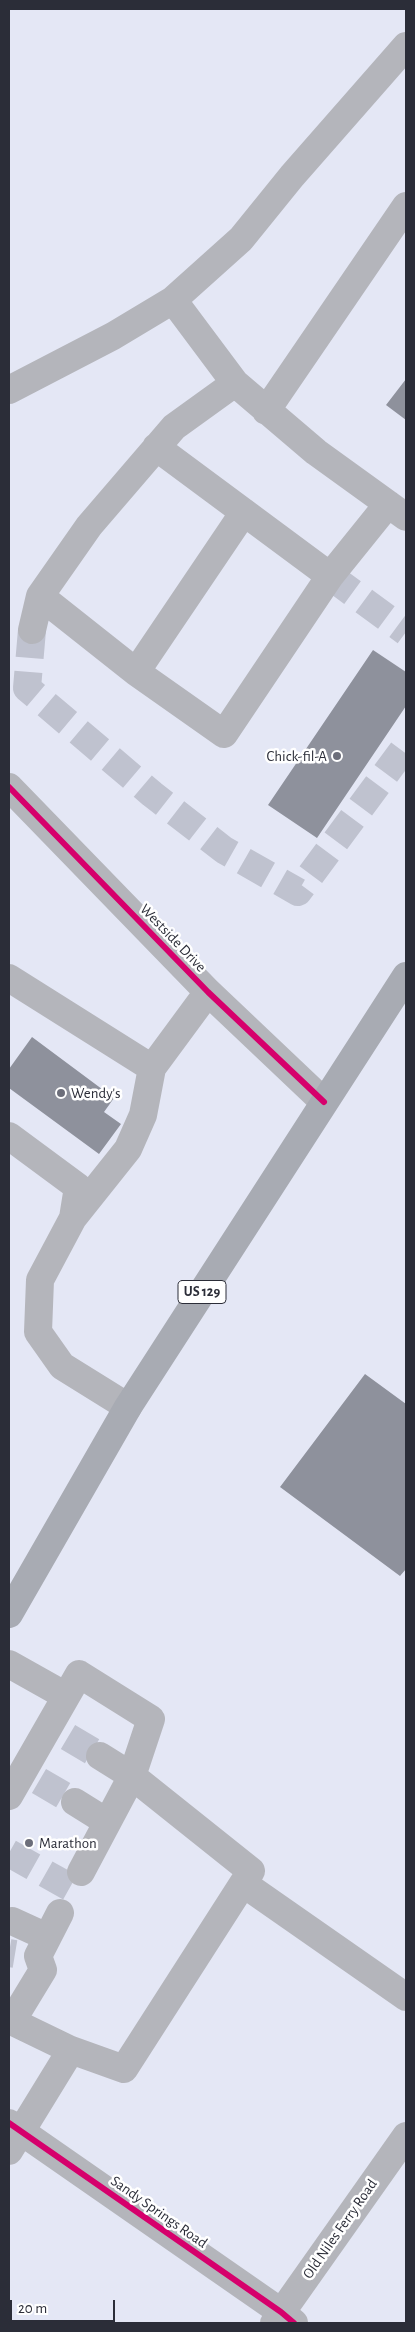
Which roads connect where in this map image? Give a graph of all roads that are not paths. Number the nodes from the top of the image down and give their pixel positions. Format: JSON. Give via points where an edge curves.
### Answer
{"nodes":[{"id":1,"x":406,"y":46,"type":"edge"},
{"id":2,"x":406,"y":206,"type":"edge"},
{"id":3,"x":173,"y":300,"type":"junction"},
{"id":4,"x":235,"y":383,"type":"junction"},
{"id":5,"x":9,"y":390,"type":"edge"},
{"id":6,"x":266,"y":411,"type":"junction"},
{"id":7,"x":156,"y":447,"type":"junction"},
{"id":8,"x":397,"y":510,"type":"edge"},
{"id":9,"x":244,"y":512,"type":"junction"},
{"id":10,"x":330,"y":576,"type":"junction"},
{"id":11,"x":40,"y":596,"type":"junction"},
{"id":12,"x":32,"y":630,"type":"tunnel mouth"},
{"id":13,"x":136,"y":672,"type":"junction"},
{"id":14,"x":9,"y":787,"type":"edge"},
{"id":15,"x":406,"y":976,"type":"edge"},
{"id":16,"x":9,"y":978,"type":"edge"},
{"id":17,"x":208,"y":992,"type":"junction"},
{"id":18,"x":152,"y":1068,"type":"junction"},
{"id":19,"x":324,"y":1102,"type":"junction"},
{"id":20,"x":9,"y":1136,"type":"edge"},
{"id":21,"x":73,"y":1218,"type":"junction"},
{"id":22,"x":128,"y":1407,"type":"junction"},
{"id":23,"x":9,"y":1614,"type":"edge"},
{"id":24,"x":9,"y":1664,"type":"edge"},
{"id":25,"x":66,"y":1696,"type":"junction"},
{"id":26,"x":100,"y":1756,"type":"tunnel mouth"},
{"id":27,"x":132,"y":1776,"type":"junction"},
{"id":28,"x":9,"y":1796,"type":"edge"},
{"id":29,"x":75,"y":1802,"type":"tunnel mouth"},
{"id":30,"x":108,"y":1822,"type":"junction"},
{"id":31,"x":81,"y":1872,"type":"dead end"},
{"id":32,"x":244,"y":1884,"type":"junction"},
{"id":33,"x":60,"y":1913,"type":"dead end"},
{"id":34,"x":12,"y":1921,"type":"dead end"},
{"id":35,"x":33,"y":1949,"type":"junction"},
{"id":36,"x":406,"y":1998,"type":"edge"},
{"id":37,"x":11,"y":2021,"type":"edge"},
{"id":38,"x":71,"y":2050,"type":"junction"},
{"id":39,"x":13,"y":2135,"type":"edge"},
{"id":40,"x":406,"y":2136,"type":"edge"},
{"id":41,"x":283,"y":2319,"type":"edge"}],
"edges":[{"from":1,"to":3,"type":"street","via":[[292,176],[242,239]]},
{"from":2,"to":6,"type":"street"},
{"from":3,"to":4,"type":"street"},
{"from":3,"to":5,"type":"street","via":[[113,336]]},
{"from":4,"to":6,"type":"street"},
{"from":4,"to":7,"type":"street","via":[[174,427]]},
{"from":6,"to":8,"type":"street","via":[[316,452]]},
{"from":7,"to":9,"type":"street"},
{"from":7,"to":11,"type":"street","via":[[89,526]]},
{"from":8,"to":10,"type":"street"},
{"from":9,"to":10,"type":"street"},
{"from":9,"to":13,"type":"street"},
{"from":10,"to":13,"type":"street","via":[[224,734]]},
{"from":11,"to":12,"type":"street"},
{"from":11,"to":13,"type":"street"},
{"from":14,"to":17,"type":"street","name":"Westside Drive"},
{"from":15,"to":19,"type":"highway","number":"US 129"},
{"from":16,"to":18,"type":"street"},
{"from":17,"to":18,"type":"street"},
{"from":17,"to":19,"type":"street","name":"Westside Drive"},
{"from":18,"to":21,"type":"street","via":[[143,1115],[128,1149]]},
{"from":19,"to":22,"type":"highway","number":"US 129"},
{"from":20,"to":21,"type":"street","via":[[78,1187]]},
{"from":21,"to":22,"type":"street","via":[[40,1280],[38,1332],[62,1366]]},
{"from":22,"to":23,"type":"highway","number":"US 129"},
{"from":24,"to":25,"type":"street"},
{"from":25,"to":27,"type":"street","via":[[79,1674],[151,1719]]},
{"from":25,"to":28,"type":"street","via":[[58,1731],[31,1776]]},
{"from":26,"to":27,"type":"street"},
{"from":27,"to":30,"type":"street"},
{"from":27,"to":32,"type":"street","via":[[252,1871]]},
{"from":29,"to":30,"type":"street"},
{"from":30,"to":31,"type":"street"},
{"from":32,"to":36,"type":"street"},
{"from":32,"to":38,"type":"street","via":[[124,2069]]},
{"from":33,"to":35,"type":"street"},
{"from":34,"to":35,"type":"street"},
{"from":35,"to":37,"type":"street","via":[[43,1970]]},
{"from":37,"to":38,"type":"street"},
{"from":38,"to":39,"type":"street"},
{"from":39,"to":41,"type":"street","name":"Sandy Springs Road"},
{"from":40,"to":41,"type":"street","name":"Old Niles Ferry Road"}]}
